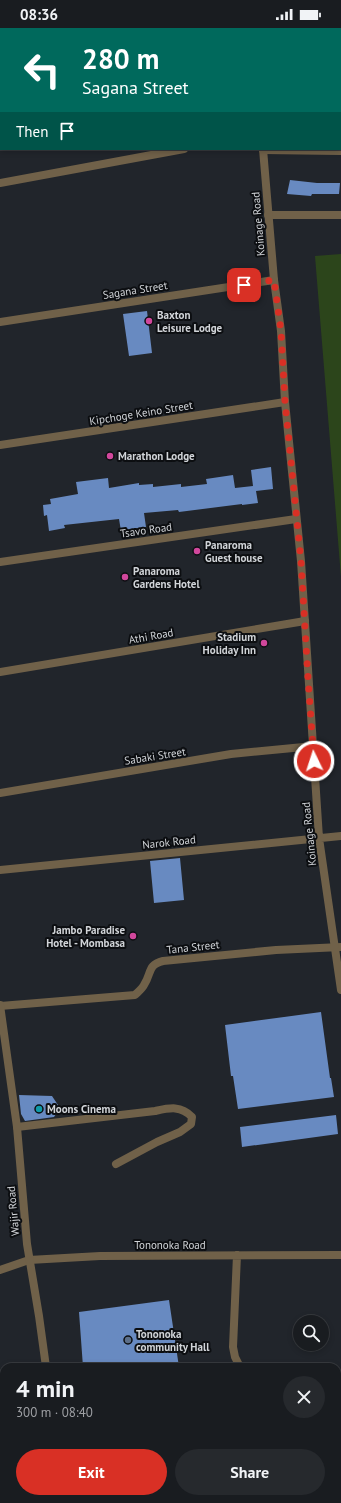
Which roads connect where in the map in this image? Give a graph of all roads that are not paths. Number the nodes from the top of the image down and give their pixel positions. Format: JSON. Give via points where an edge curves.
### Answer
{"nodes":[{"id":1,"x":179,"y":150,"type":"edge"},
{"id":2,"x":263,"y":150,"type":"edge"},
{"id":3,"x":341,"y":151,"type":"edge"},
{"id":4,"x":0,"y":183,"type":"edge"},
{"id":5,"x":268,"y":215,"type":"junction"},
{"id":6,"x":341,"y":215,"type":"edge"},
{"id":7,"x":274,"y":280,"type":"junction"},
{"id":8,"x":0,"y":322,"type":"edge"},
{"id":9,"x":285,"y":402,"type":"junction"},
{"id":10,"x":0,"y":445,"type":"edge"},
{"id":11,"x":296,"y":519,"type":"junction"},
{"id":12,"x":0,"y":562,"type":"edge"},
{"id":13,"x":305,"y":620,"type":"junction"},
{"id":14,"x":0,"y":672,"type":"edge"},
{"id":15,"x":314,"y":746,"type":"junction"},
{"id":16,"x":0,"y":793,"type":"edge"},
{"id":17,"x":341,"y":836,"type":"edge"},
{"id":18,"x":319,"y":838,"type":"junction"},
{"id":19,"x":0,"y":870,"type":"edge"},
{"id":20,"x":338,"y":947,"type":"edge"},
{"id":21,"x":341,"y":990,"type":"edge"},
{"id":22,"x":0,"y":1005,"type":"edge"},
{"id":23,"x":17,"y":1127,"type":"junction"},
{"id":24,"x":116,"y":1164,"type":"dead end"},
{"id":25,"x":237,"y":1255,"type":"junction"},
{"id":26,"x":341,"y":1256,"type":"edge"},
{"id":27,"x":29,"y":1260,"type":"junction"},
{"id":28,"x":0,"y":1270,"type":"edge"},
{"id":29,"x":45,"y":1363,"type":"edge"},
{"id":30,"x":238,"y":1363,"type":"edge"}],
"edges":[{"from":1,"to":4,"type":"street"},
{"from":2,"to":3,"type":"street"},
{"from":2,"to":5,"type":"street","name":"Koinage Road"},
{"from":5,"to":6,"type":"street"},
{"from":5,"to":7,"type":"street","name":"Koinage Road"},
{"from":7,"to":8,"type":"street","name":"Sagana Street"},
{"from":7,"to":9,"type":"street","name":"Koinage Road","via":[[281,331]]},
{"from":9,"to":10,"type":"street","name":"Kipchoge Keino Street"},
{"from":9,"to":11,"type":"street","name":"Koinage Road"},
{"from":11,"to":12,"type":"street","name":"Tsavo Road"},
{"from":11,"to":13,"type":"street","name":"Koinage Road"},
{"from":13,"to":14,"type":"street","name":"Athi Road"},
{"from":13,"to":15,"type":"street","name":"Koinage Road"},
{"from":15,"to":16,"type":"street","name":"Sabaki Street","via":[[231,754]]},
{"from":15,"to":18,"type":"street","name":"Koinage Road"},
{"from":17,"to":18,"type":"street","name":"Narok Road"},
{"from":18,"to":19,"type":"street","name":"Narok Road"},
{"from":18,"to":20,"type":"street","name":"Koinage Road"},
{"from":20,"to":21,"type":"street","name":"Koinage Road"},
{"from":20,"to":22,"type":"street","name":"Tana Street","via":[[163,961],[154,964],[144,986],[135,995]]},
{"from":22,"to":23,"type":"street","name":"Wajir Road"},
{"from":23,"to":24,"type":"street","via":[[169,1108],[181,1108],[192,1117],[191,1124],[180,1132]]},
{"from":23,"to":27,"type":"street","name":"Wajir Road"},
{"from":25,"to":26,"type":"street","name":"Tononoka Road"},
{"from":25,"to":27,"type":"street","name":"Tononoka Road","via":[[100,1256]]},
{"from":25,"to":30,"type":"street","via":[[233,1347]]},
{"from":27,"to":28,"type":"street","name":"Tononoka Road"},
{"from":27,"to":29,"type":"street","name":"Wajir Road"}]}
